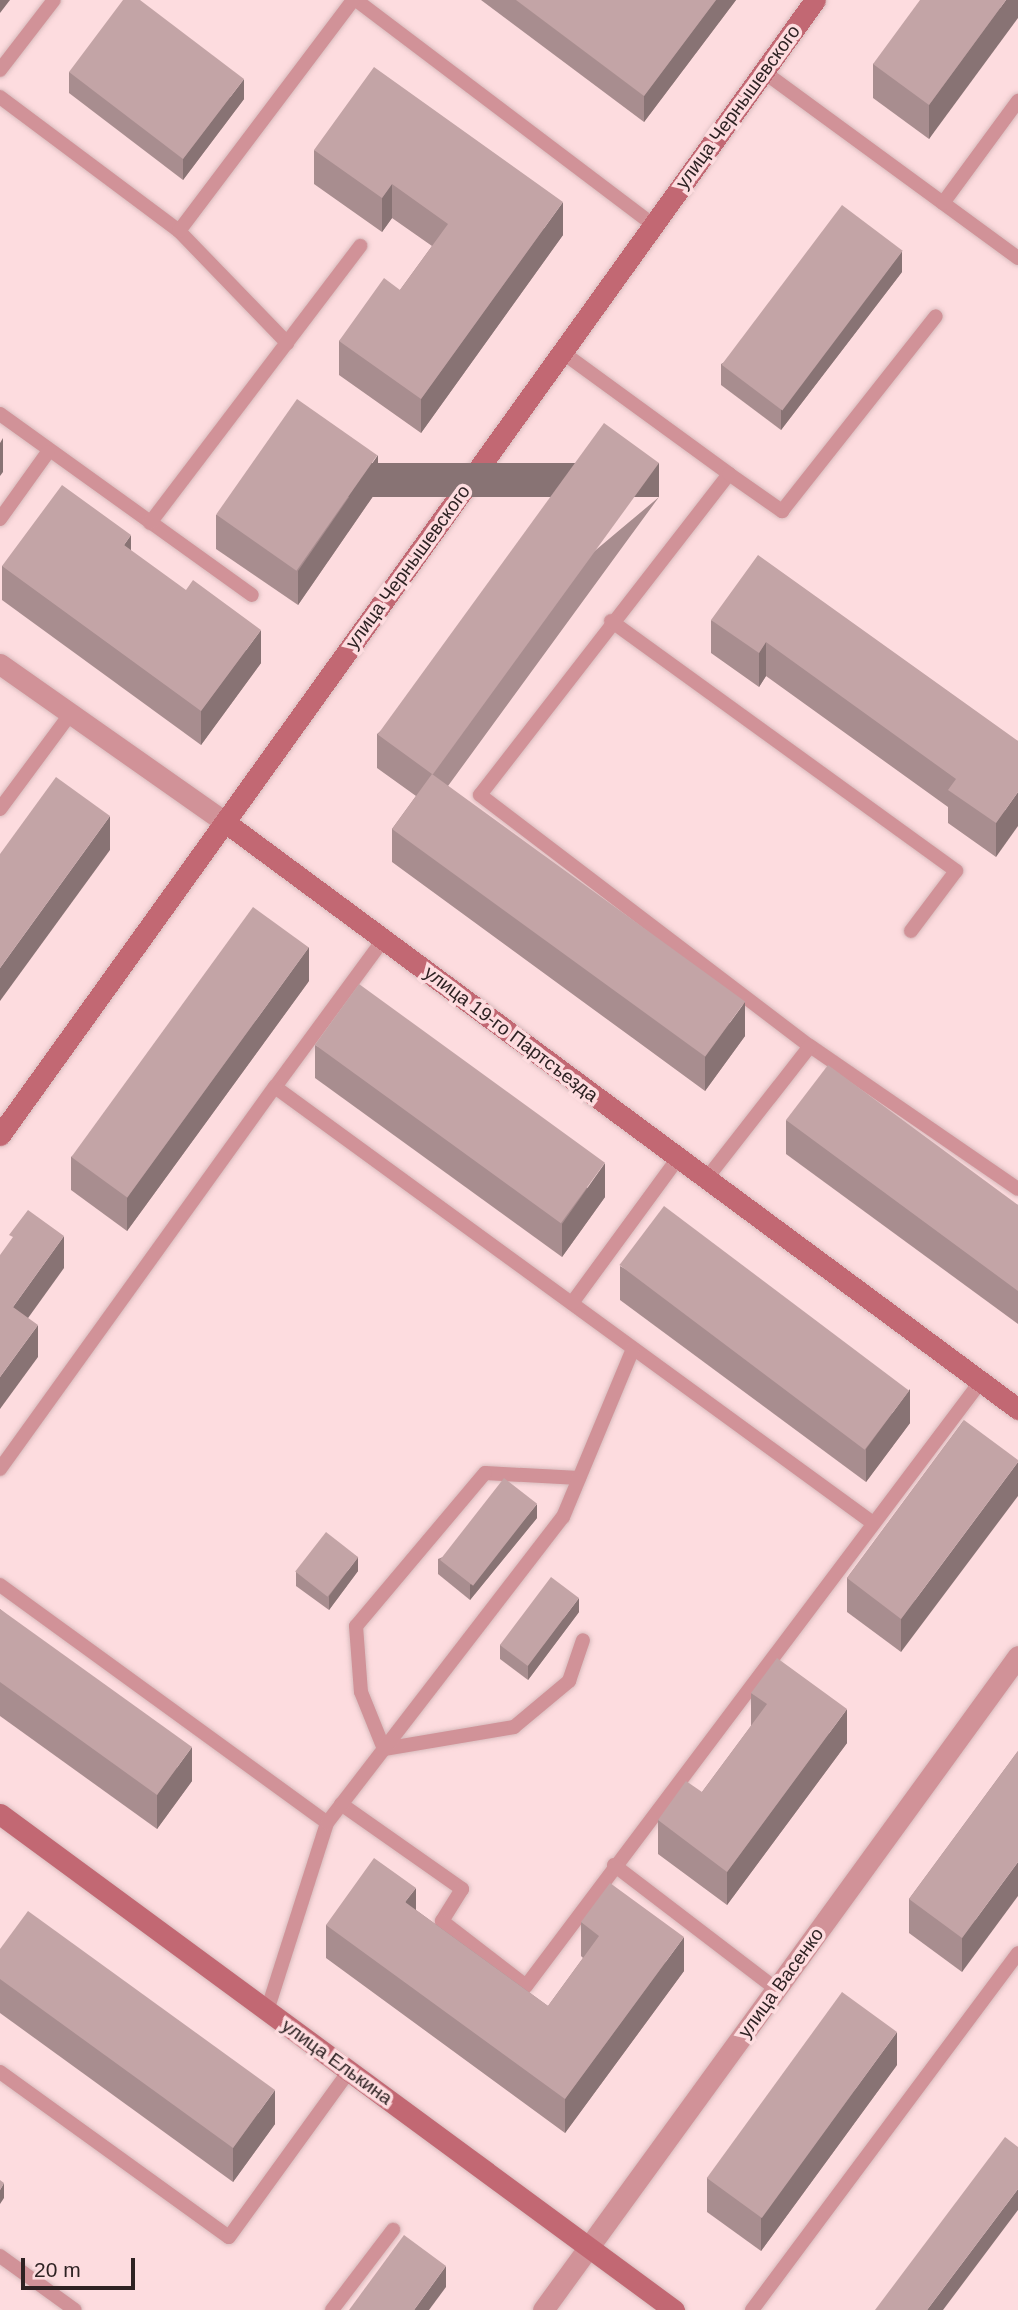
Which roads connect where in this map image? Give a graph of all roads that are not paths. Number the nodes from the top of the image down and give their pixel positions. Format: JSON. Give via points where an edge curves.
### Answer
{"nodes":[{"id":1,"x":54,"y":0,"type":"edge"},
{"id":2,"x":355,"y":0,"type":"edge"},
{"id":3,"x":815,"y":0,"type":"edge"},
{"id":4,"x":0,"y":70,"type":"edge"},
{"id":5,"x":764,"y":72,"type":"junction"},
{"id":6,"x":0,"y":97,"type":"edge"},
{"id":7,"x":1018,"y":101,"type":"edge"},
{"id":8,"x":943,"y":203,"type":"junction"},
{"id":9,"x":653,"y":225,"type":"junction"},
{"id":10,"x":178,"y":231,"type":"junction"},
{"id":11,"x":360,"y":246,"type":"dead end"},
{"id":12,"x":1018,"y":258,"type":"edge"},
{"id":13,"x":936,"y":316,"type":"dead end"},
{"id":14,"x":286,"y":343,"type":"junction"},
{"id":15,"x":562,"y":352,"type":"junction"},
{"id":16,"x":0,"y":414,"type":"edge"},
{"id":17,"x":48,"y":452,"type":"junction"},
{"id":18,"x":729,"y":474,"type":"junction"},
{"id":19,"x":0,"y":519,"type":"edge"},
{"id":20,"x":150,"y":523,"type":"junction"},
{"id":21,"x":252,"y":595,"type":"dead end"},
{"id":22,"x":611,"y":621,"type":"junction"},
{"id":23,"x":0,"y":664,"type":"edge"},
{"id":24,"x":71,"y":713,"type":"junction"},
{"id":25,"x":0,"y":809,"type":"edge"},
{"id":26,"x":225,"y":822,"type":"junction"},
{"id":27,"x":911,"y":930,"type":"dead end"},
{"id":28,"x":383,"y":940,"type":"junction"},
{"id":29,"x":810,"y":1046,"type":"junction"},
{"id":30,"x":275,"y":1087,"type":"junction"},
{"id":31,"x":0,"y":1135,"type":"edge"},
{"id":32,"x":678,"y":1158,"type":"junction"},
{"id":33,"x":707,"y":1178,"type":"junction"},
{"id":34,"x":1018,"y":1189,"type":"edge"},
{"id":35,"x":572,"y":1303,"type":"junction"},
{"id":36,"x":633,"y":1349,"type":"junction"},
{"id":37,"x":981,"y":1381,"type":"junction"},
{"id":38,"x":1018,"y":1409,"type":"edge"},
{"id":39,"x":0,"y":1469,"type":"edge"},
{"id":40,"x":579,"y":1478,"type":"junction"},
{"id":41,"x":873,"y":1523,"type":"junction"},
{"id":42,"x":0,"y":1585,"type":"edge"},
{"id":43,"x":583,"y":1640,"type":"dead end"},
{"id":44,"x":1018,"y":1656,"type":"edge"},
{"id":45,"x":384,"y":1749,"type":"junction"},
{"id":46,"x":341,"y":1804,"type":"junction"},
{"id":47,"x":0,"y":1815,"type":"edge"},
{"id":48,"x":327,"y":1823,"type":"junction"},
{"id":49,"x":614,"y":1865,"type":"junction"},
{"id":50,"x":1018,"y":1953,"type":"edge"},
{"id":51,"x":776,"y":1989,"type":"junction"},
{"id":52,"x":267,"y":2011,"type":"junction"},
{"id":53,"x":349,"y":2071,"type":"junction"},
{"id":54,"x":0,"y":2072,"type":"edge"},
{"id":55,"x":393,"y":2230,"type":"dead end"},
{"id":56,"x":589,"y":2247,"type":"junction"},
{"id":57,"x":0,"y":2256,"type":"edge"},
{"id":58,"x":75,"y":2310,"type":"edge"},
{"id":59,"x":332,"y":2310,"type":"edge"},
{"id":60,"x":543,"y":2310,"type":"edge"},
{"id":61,"x":674,"y":2310,"type":"edge"},
{"id":62,"x":752,"y":2310,"type":"edge"}],
"edges":[{"from":1,"to":4,"type":"lane"},
{"from":2,"to":9,"type":"lane"},
{"from":2,"to":10,"type":"lane"},
{"from":3,"to":5,"type":"street","name":"улица Чернышевского"},
{"from":5,"to":8,"type":"lane"},
{"from":5,"to":9,"type":"street","name":"улица Чернышевского"},
{"from":6,"to":10,"type":"lane"},
{"from":7,"to":8,"type":"lane"},
{"from":8,"to":12,"type":"lane"},
{"from":9,"to":15,"type":"street","name":"улица Чернышевского"},
{"from":10,"to":14,"type":"lane"},
{"from":11,"to":14,"type":"lane"},
{"from":13,"to":18,"type":"lane","via":[[782,511]]},
{"from":14,"to":20,"type":"lane"},
{"from":15,"to":18,"type":"lane"},
{"from":15,"to":26,"type":"street","name":"улица Чернышевского"},
{"from":16,"to":17,"type":"lane"},
{"from":17,"to":19,"type":"lane"},
{"from":17,"to":20,"type":"lane"},
{"from":18,"to":22,"type":"lane"},
{"from":20,"to":21,"type":"lane"},
{"from":22,"to":27,"type":"lane","via":[[956,871]]},
{"from":22,"to":29,"type":"lane","via":[[480,795]]},
{"from":23,"to":24,"type":"street","name":"улица 19-го Партсъезда"},
{"from":24,"to":25,"type":"lane"},
{"from":24,"to":26,"type":"street","name":"улица 19-го Партсъезда"},
{"from":26,"to":28,"type":"street","name":"улица 19-го Партсъезда"},
{"from":26,"to":31,"type":"street","name":"улица Чернышевского"},
{"from":28,"to":30,"type":"lane"},
{"from":28,"to":32,"type":"street","name":"улица 19-го Партсъезда"},
{"from":29,"to":33,"type":"lane"},
{"from":29,"to":34,"type":"lane"},
{"from":30,"to":35,"type":"lane"},
{"from":30,"to":39,"type":"lane"},
{"from":32,"to":33,"type":"street","name":"улица 19-го Партсъезда"},
{"from":32,"to":35,"type":"lane"},
{"from":33,"to":37,"type":"street","name":"улица 19-го Партсъезда"},
{"from":35,"to":36,"type":"lane"},
{"from":36,"to":40,"type":"lane"},
{"from":36,"to":41,"type":"lane"},
{"from":37,"to":38,"type":"street","name":"улица 19-го Партсъезда"},
{"from":37,"to":41,"type":"lane"},
{"from":40,"to":45,"type":"lane","via":[[563,1517]]},
{"from":40,"to":45,"type":"lane","via":[[485,1473],[356,1626],[360,1692]]},
{"from":41,"to":49,"type":"lane"},
{"from":42,"to":48,"type":"lane"},
{"from":43,"to":45,"type":"lane","via":[[569,1681],[514,1727]]},
{"from":44,"to":51,"type":"street","name":"улица Васенко"},
{"from":45,"to":46,"type":"lane"},
{"from":46,"to":48,"type":"lane"},
{"from":46,"to":49,"type":"lane","via":[[462,1889],[442,1921],[526,1986]]},
{"from":47,"to":52,"type":"street","name":"улица Елькина"},
{"from":48,"to":52,"type":"lane"},
{"from":49,"to":51,"type":"lane"},
{"from":50,"to":62,"type":"lane"},
{"from":51,"to":56,"type":"street","name":"улица Васенко"},
{"from":52,"to":53,"type":"street","name":"улица Елькина"},
{"from":53,"to":54,"type":"lane","via":[[229,2237]]},
{"from":53,"to":56,"type":"street","name":"улица Елькина"},
{"from":55,"to":59,"type":"lane"},
{"from":56,"to":60,"type":"street","name":"улица Васенко"},
{"from":56,"to":61,"type":"street","name":"улица Елькина"},
{"from":57,"to":58,"type":"lane"}]}
